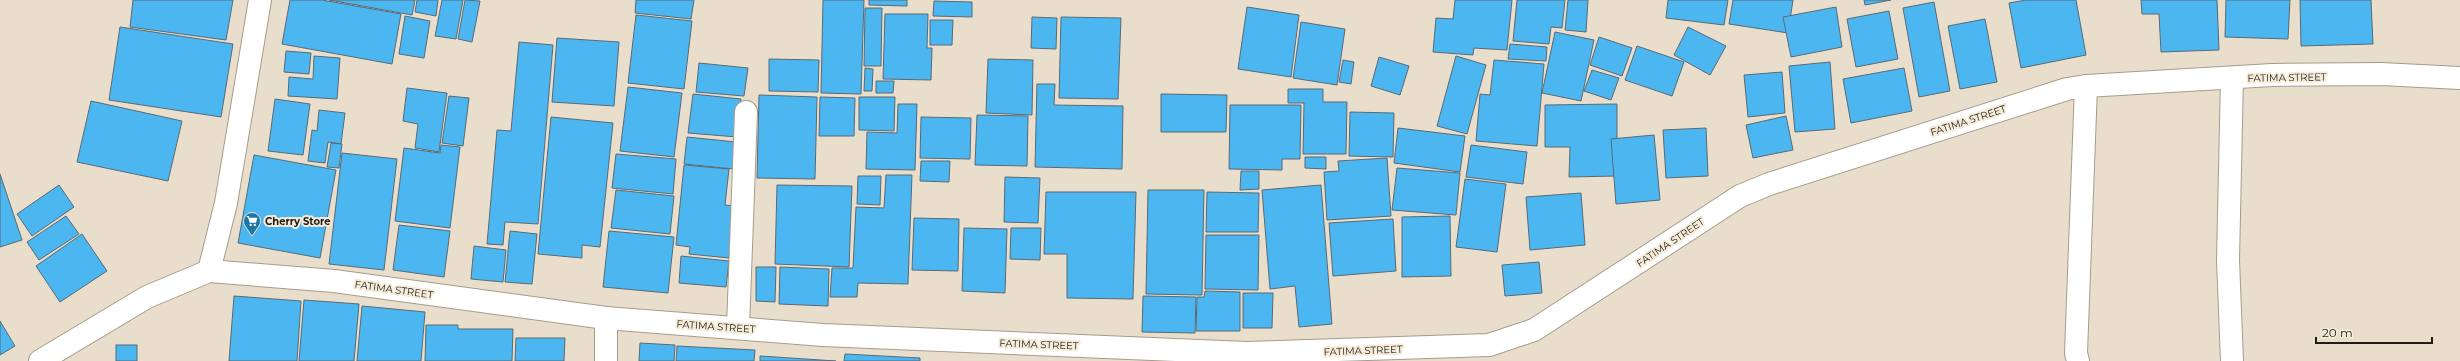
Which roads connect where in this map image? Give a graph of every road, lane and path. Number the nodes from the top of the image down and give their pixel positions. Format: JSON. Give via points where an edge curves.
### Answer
{"nodes":[{"id":1,"x":260,"y":0,"type":"edge"},
{"id":2,"x":2232,"y":78,"type":"junction"},
{"id":3,"x":2460,"y":78,"type":"edge"},
{"id":4,"x":2086,"y":86,"type":"junction"},
{"id":5,"x":746,"y":112,"type":"dead end"},
{"id":6,"x":209,"y":272,"type":"junction"},
{"id":7,"x":606,"y":318,"type":"junction"},
{"id":8,"x":738,"y":327,"type":"junction"},
{"id":9,"x":1171,"y":355,"type":"edge"},
{"id":10,"x":40,"y":361,"type":"edge"},
{"id":11,"x":606,"y":361,"type":"edge"},
{"id":12,"x":2078,"y":361,"type":"edge"},
{"id":13,"x":2232,"y":361,"type":"edge"}],
"edges":[{"from":1,"to":6,"type":"street","via":[[226,203]]},
{"from":2,"to":3,"type":"street","name":"FATIMA STREET","via":[[2381,74]]},
{"from":2,"to":4,"type":"street","name":"FATIMA STREET"},
{"from":2,"to":13,"type":"street","via":[[2228,260]]},
{"from":4,"to":9,"type":"street","name":"FATIMA STREET","via":[[2039,97],[1740,196],[1534,330],[1489,346]]},
{"from":4,"to":12,"type":"street","via":[[2076,353]]},
{"from":5,"to":8,"type":"street"},
{"from":6,"to":7,"type":"street","name":"FATIMA STREET","via":[[334,280]]},
{"from":6,"to":10,"type":"street","name":"FATIMA STREET","via":[[147,297]]},
{"from":7,"to":8,"type":"street","name":"FATIMA STREET"},
{"from":7,"to":11,"type":"street"},
{"from":8,"to":9,"type":"street","name":"FATIMA STREET"}]}
